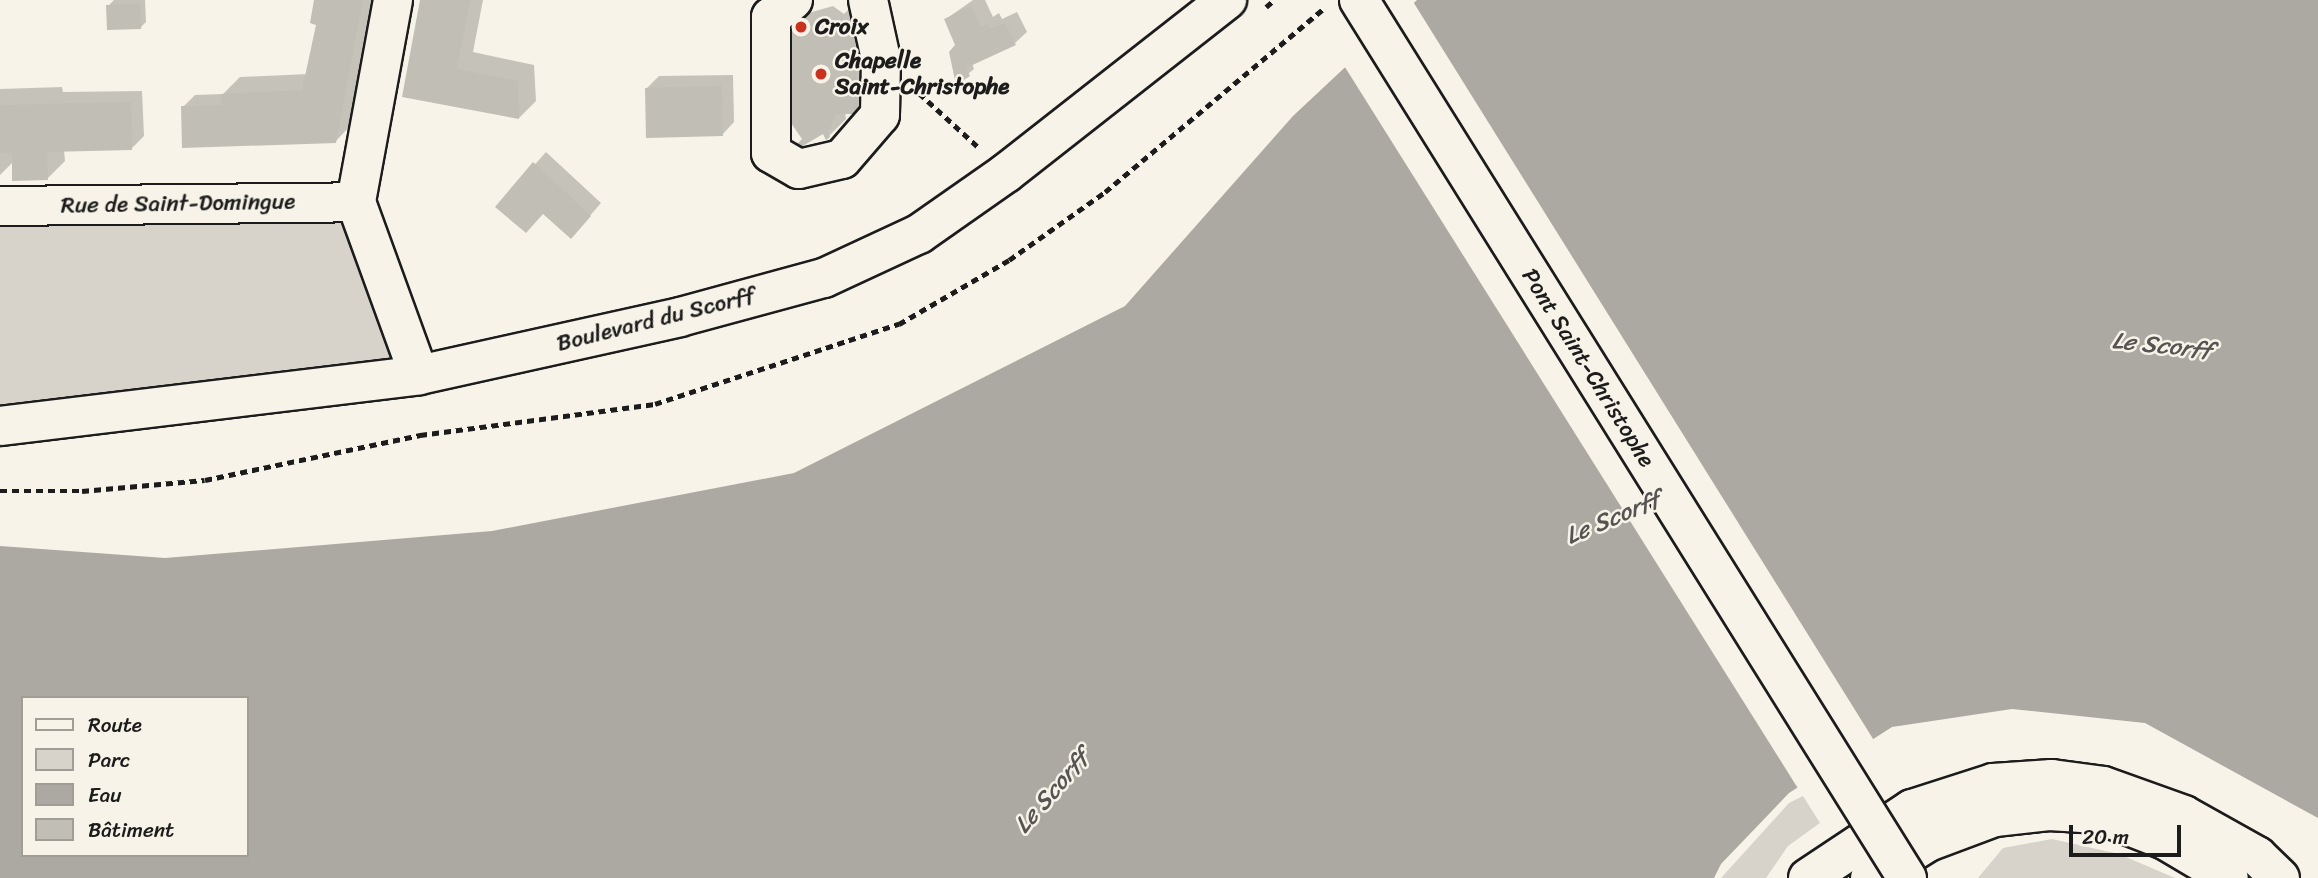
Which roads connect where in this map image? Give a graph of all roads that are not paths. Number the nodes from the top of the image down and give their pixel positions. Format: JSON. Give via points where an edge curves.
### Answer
{"nodes":[{"id":1,"x":393,"y":0,"type":"edge"},
{"id":2,"x":793,"y":0,"type":"edge"},
{"id":3,"x":868,"y":0,"type":"edge"},
{"id":4,"x":1227,"y":0,"type":"edge"},
{"id":5,"x":1359,"y":0,"type":"edge"},
{"id":6,"x":356,"y":202,"type":"junction"},
{"id":7,"x":0,"y":206,"type":"edge"},
{"id":8,"x":418,"y":375,"type":"junction"},
{"id":9,"x":0,"y":426,"type":"edge"},
{"id":10,"x":1808,"y":878,"type":"edge"},
{"id":11,"x":1870,"y":878,"type":"edge"},
{"id":12,"x":1907,"y":878,"type":"edge"},
{"id":13,"x":2229,"y":878,"type":"edge"},
{"id":14,"x":2280,"y":878,"type":"edge"}],
"edges":[{"from":1,"to":6,"type":"main road"},
{"from":2,"to":3,"type":"main road","via":[[771,17],[771,153],[799,169],[842,159],[880,115],[881,59]]},
{"from":4,"to":8,"type":"main road","name":"Boulevard du Scorff","via":[[1006,173],[919,234],[824,278],[680,317]]},
{"from":5,"to":12,"type":"main road","name":"Pont Saint-Christophe","bridge":true},
{"from":6,"to":7,"type":"main road","name":"Rue de Saint-Domingue"},
{"from":6,"to":8,"type":"main road"},
{"from":8,"to":9,"type":"main road","name":"Boulevard du Scorff"},
{"from":10,"to":14,"type":"main road","via":[[1912,809],[1993,783],[2052,779],[2103,786],[2183,815],[2257,856]]},
{"from":11,"to":13,"type":"main road","via":[[1928,842],[1994,817],[2049,811],[2098,814],[2165,840]]}]}
